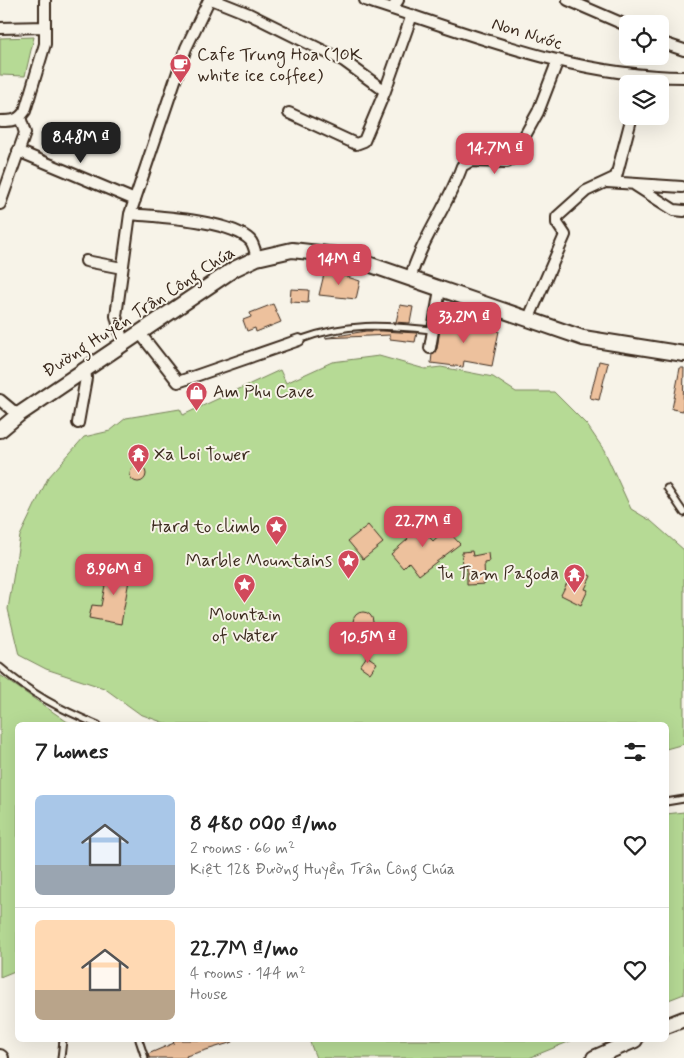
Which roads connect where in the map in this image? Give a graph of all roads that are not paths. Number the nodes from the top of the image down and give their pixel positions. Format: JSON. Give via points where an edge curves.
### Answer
{"nodes":[{"id":1,"x":45,"y":0,"type":"edge"},
{"id":2,"x":208,"y":0,"type":"edge"},
{"id":3,"x":214,"y":0,"type":"edge"},
{"id":4,"x":365,"y":0,"type":"edge"},
{"id":5,"x":568,"y":0,"type":"edge"},
{"id":6,"x":395,"y":4,"type":"edge"},
{"id":7,"x":412,"y":15,"type":"junction"},
{"id":8,"x":619,"y":22,"type":"edge"},
{"id":9,"x":45,"y":27,"type":"junction"},
{"id":10,"x":0,"y":28,"type":"edge"},
{"id":11,"x":669,"y":45,"type":"edge"},
{"id":12,"x":684,"y":50,"type":"edge"},
{"id":13,"x":558,"y":60,"type":"junction"},
{"id":14,"x":620,"y":75,"type":"edge"},
{"id":15,"x":684,"y":77,"type":"edge"},
{"id":16,"x":669,"y":78,"type":"edge"},
{"id":17,"x":385,"y":92,"type":"junction"},
{"id":18,"x":289,"y":113,"type":"dead end"},
{"id":19,"x":22,"y":114,"type":"junction"},
{"id":20,"x":0,"y":121,"type":"edge"},
{"id":21,"x":630,"y":125,"type":"edge"},
{"id":22,"x":18,"y":151,"type":"junction"},
{"id":23,"x":607,"y":182,"type":"junction"},
{"id":24,"x":633,"y":184,"type":"junction"},
{"id":25,"x":682,"y":187,"type":"dead end"},
{"id":26,"x":135,"y":200,"type":"junction"},
{"id":27,"x":0,"y":204,"type":"edge"},
{"id":28,"x":684,"y":211,"type":"edge"},
{"id":29,"x":130,"y":214,"type":"junction"},
{"id":30,"x":258,"y":258,"type":"junction"},
{"id":31,"x":86,"y":261,"type":"dead end"},
{"id":32,"x":122,"y":268,"type":"junction"},
{"id":33,"x":410,"y":279,"type":"junction"},
{"id":34,"x":440,"y":290,"type":"junction"},
{"id":35,"x":528,"y":320,"type":"junction"},
{"id":36,"x":433,"y":330,"type":"junction"},
{"id":37,"x":139,"y":332,"type":"junction"},
{"id":38,"x":300,"y":340,"type":"joint"},
{"id":39,"x":123,"y":343,"type":"junction"},
{"id":40,"x":430,"y":348,"type":"dead end"},
{"id":41,"x":684,"y":354,"type":"edge"},
{"id":42,"x":85,"y":369,"type":"junction"},
{"id":43,"x":0,"y":400,"type":"edge"},
{"id":44,"x":18,"y":415,"type":"junction"},
{"id":45,"x":78,"y":423,"type":"dead end"},
{"id":46,"x":0,"y":430,"type":"edge"},
{"id":47,"x":667,"y":488,"type":"dead end"},
{"id":48,"x":684,"y":513,"type":"edge"},
{"id":49,"x":0,"y":667,"type":"edge"},
{"id":50,"x":91,"y":722,"type":"edge"},
{"id":51,"x":684,"y":799,"type":"edge"},
{"id":52,"x":669,"y":802,"type":"edge"},
{"id":53,"x":684,"y":1019,"type":"edge"},
{"id":54,"x":669,"y":1025,"type":"edge"},
{"id":55,"x":63,"y":1042,"type":"edge"},
{"id":56,"x":140,"y":1042,"type":"edge"},
{"id":57,"x":630,"y":1042,"type":"edge"},
{"id":58,"x":62,"y":1058,"type":"edge"},
{"id":59,"x":145,"y":1058,"type":"edge"},
{"id":60,"x":594,"y":1058,"type":"edge"}],
"edges":[{"from":1,"to":9,"type":"street"},
{"from":2,"to":26,"type":"street","via":[[186,48]]},
{"from":3,"to":17,"type":"street","via":[[344,61]]},
{"from":4,"to":6,"type":"street","name":"Non Nước"},
{"from":5,"to":8,"type":"street"},
{"from":6,"to":7,"type":"street","name":"Non Nước"},
{"from":7,"to":13,"type":"street","name":"Non Nước"},
{"from":7,"to":17,"type":"street"},
{"from":9,"to":10,"type":"street"},
{"from":9,"to":19,"type":"street","via":[[44,44]]},
{"from":11,"to":12,"type":"street"},
{"from":13,"to":14,"type":"street","name":"Non Nước"},
{"from":13,"to":33,"type":"street","via":[[538,112],[512,159],[507,162],[470,161],[462,166],[418,253]]},
{"from":15,"to":16,"type":"street","name":"Non Nước"},
{"from":17,"to":18,"type":"street","via":[[360,144]]},
{"from":19,"to":20,"type":"street","via":[[13,121]]},
{"from":19,"to":22,"type":"street","via":[[25,133]]},
{"from":21,"to":23,"type":"street","via":[[617,175]]},
{"from":22,"to":26,"type":"street"},
{"from":22,"to":27,"type":"street"},
{"from":23,"to":24,"type":"street"},
{"from":23,"to":35,"type":"street","via":[[586,191],[557,217],[565,235]]},
{"from":24,"to":25,"type":"street"},
{"from":24,"to":28,"type":"street","via":[[674,210]]},
{"from":26,"to":29,"type":"street"},
{"from":29,"to":30,"type":"street","via":[[193,221],[237,231],[251,241]]},
{"from":29,"to":32,"type":"street"},
{"from":30,"to":33,"type":"street","name":"Đường Huyền Trân Công Chúa","via":[[292,250],[324,252]]},
{"from":30,"to":37,"type":"street","name":"Đường Huyền Trân Công Chúa","via":[[234,269]]},
{"from":31,"to":32,"type":"street"},
{"from":32,"to":39,"type":"street","via":[[116,316]]},
{"from":33,"to":34,"type":"street","name":"Đường Huyền Trân Công Chúa"},
{"from":34,"to":35,"type":"street","name":"Đường Huyền Trân Công Chúa"},
{"from":34,"to":36,"type":"street"},
{"from":35,"to":41,"type":"street","name":"Đường Huyền Trân Công Chúa","via":[[583,338]]},
{"from":36,"to":38,"type":"lane","via":[[355,326],[321,332]]},
{"from":36,"to":40,"type":"street"},
{"from":37,"to":38,"type":"street","via":[[178,382]]},
{"from":37,"to":39,"type":"street","name":"Đường Huyền Trân Công Chúa"},
{"from":39,"to":42,"type":"street","name":"Đường Huyền Trân Công Chúa"},
{"from":42,"to":44,"type":"street","name":"Đường Huyền Trân Công Chúa"},
{"from":42,"to":45,"type":"street"},
{"from":43,"to":44,"type":"street"},
{"from":44,"to":46,"type":"street","name":"Đường Huyền Trân Công Chúa"},
{"from":47,"to":48,"type":"lane"},
{"from":49,"to":50,"type":"lane","via":[[24,688]]},
{"from":51,"to":52,"type":"lane"},
{"from":53,"to":54,"type":"street"},
{"from":55,"to":58,"type":"lane"},
{"from":56,"to":59,"type":"lane"},
{"from":57,"to":60,"type":"street"}]}
